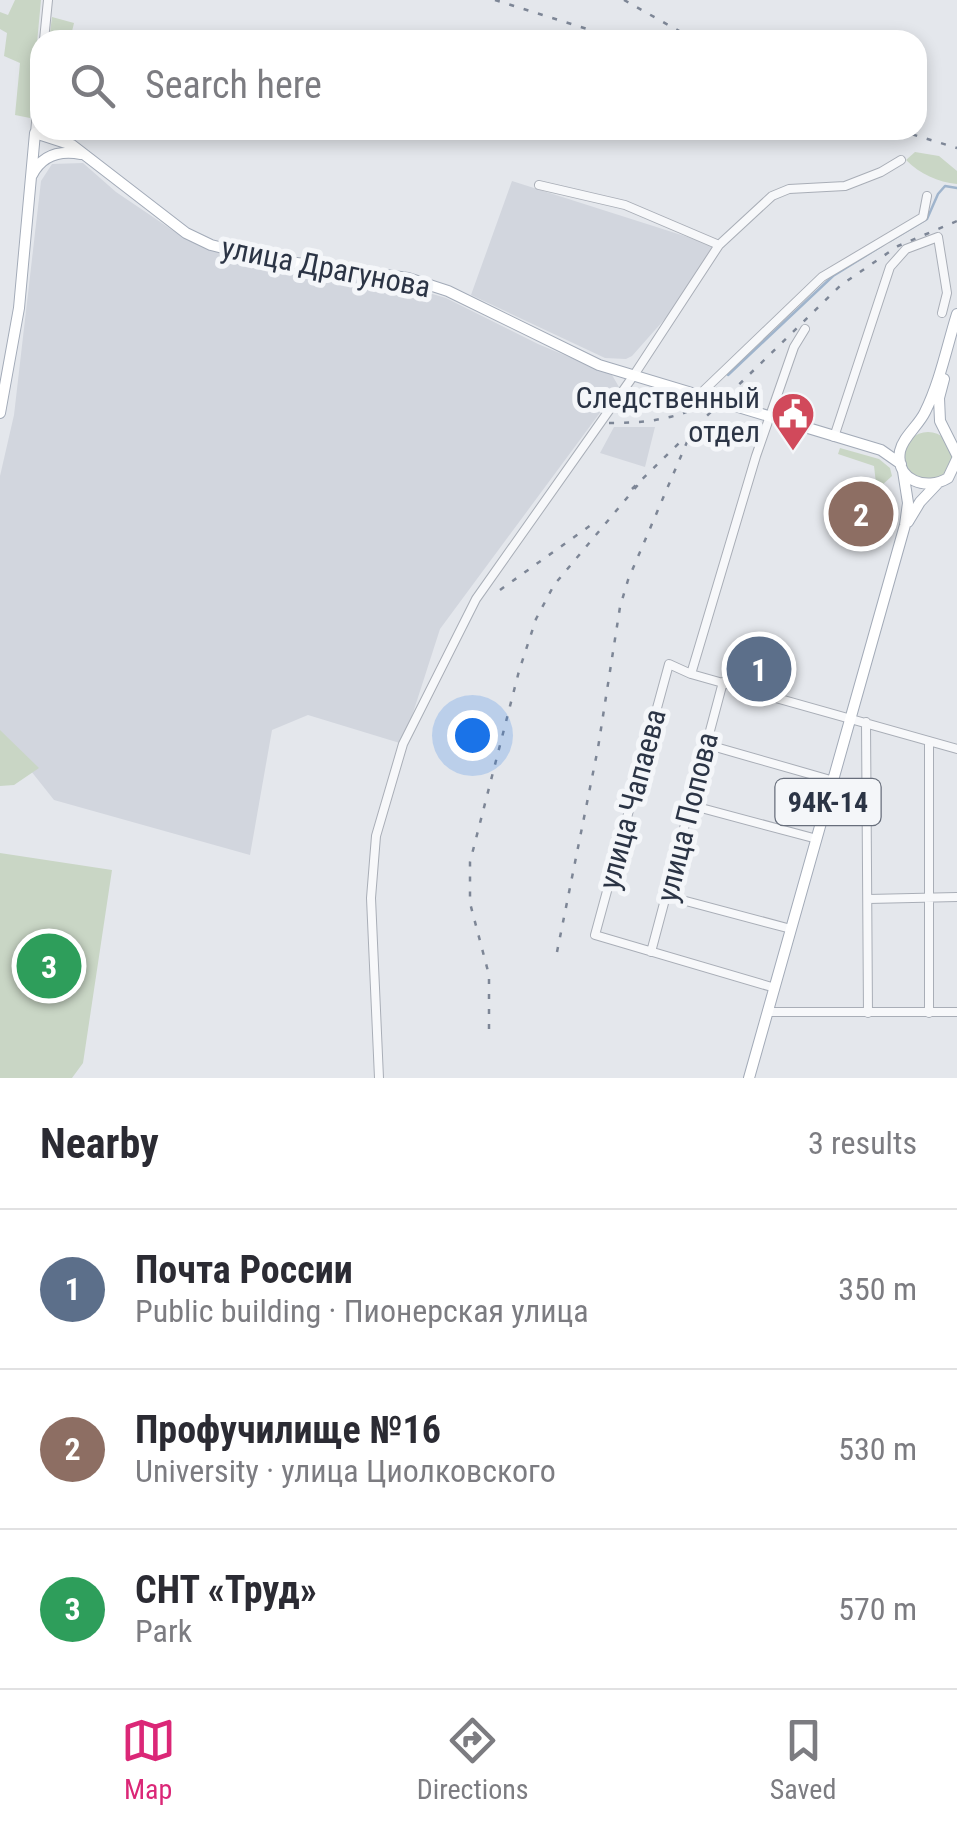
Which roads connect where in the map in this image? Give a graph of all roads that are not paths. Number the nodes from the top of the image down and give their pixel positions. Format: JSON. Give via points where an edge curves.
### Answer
{"nodes":[{"id":1,"x":48,"y":0,"type":"edge"},
{"id":2,"x":45,"y":30,"type":"edge"},
{"id":3,"x":34,"y":140,"type":"edge"},
{"id":4,"x":63,"y":140,"type":"edge"},
{"id":5,"x":87,"y":155,"type":"junction"},
{"id":6,"x":901,"y":160,"type":"dead end"},
{"id":7,"x":31,"y":178,"type":"junction"},
{"id":8,"x":539,"y":184,"type":"dead end"},
{"id":9,"x":926,"y":196,"type":"dead end"},
{"id":10,"x":719,"y":245,"type":"junction"},
{"id":11,"x":942,"y":312,"type":"dead end"},
{"id":12,"x":957,"y":314,"type":"edge"},
{"id":13,"x":804,"y":329,"type":"dead end"},
{"id":14,"x":957,"y":335,"type":"edge"},
{"id":15,"x":634,"y":376,"type":"junction"},
{"id":16,"x":699,"y":395,"type":"junction"},
{"id":17,"x":0,"y":413,"type":"edge"},
{"id":18,"x":771,"y":417,"type":"junction"},
{"id":19,"x":947,"y":434,"type":"junction"},
{"id":20,"x":909,"y":436,"type":"junction"},
{"id":21,"x":834,"y":437,"type":"junction"},
{"id":22,"x":865,"y":445,"type":"junction"},
{"id":23,"x":957,"y":452,"type":"edge"},
{"id":24,"x":902,"y":468,"type":"junction"},
{"id":25,"x":957,"y":479,"type":"edge"},
{"id":26,"x":941,"y":482,"type":"junction"},
{"id":27,"x":906,"y":525,"type":"junction"},
{"id":28,"x":691,"y":674,"type":"junction"},
{"id":29,"x":723,"y":682,"type":"junction"},
{"id":30,"x":852,"y":718,"type":"junction"},
{"id":31,"x":866,"y":722,"type":"junction"},
{"id":32,"x":929,"y":740,"type":"junction"},
{"id":33,"x":704,"y":744,"type":"junction"},
{"id":34,"x":957,"y":748,"type":"edge"},
{"id":35,"x":834,"y":780,"type":"junction"},
{"id":36,"x":690,"y":805,"type":"junction"},
{"id":37,"x":817,"y":839,"type":"junction"},
{"id":38,"x":667,"y":896,"type":"junction"},
{"id":39,"x":957,"y":896,"type":"edge"},
{"id":40,"x":929,"y":897,"type":"junction"},
{"id":41,"x":868,"y":899,"type":"junction"},
{"id":42,"x":791,"y":929,"type":"junction"},
{"id":43,"x":651,"y":952,"type":"junction"},
{"id":44,"x":774,"y":988,"type":"junction"},
{"id":45,"x":767,"y":1012,"type":"junction"},
{"id":46,"x":957,"y":1012,"type":"edge"},
{"id":47,"x":930,"y":1013,"type":"junction"},
{"id":48,"x":868,"y":1014,"type":"junction"},
{"id":49,"x":380,"y":1078,"type":"edge"},
{"id":50,"x":749,"y":1078,"type":"edge"}],
"edges":[{"from":1,"to":2,"type":"street"},
{"from":3,"to":7,"type":"main road"},
{"from":4,"to":5,"type":"main road","name":"улица Драгунова"},
{"from":5,"to":7,"type":"main road","via":[[52,155]]},
{"from":5,"to":15,"type":"main road","name":"улица Драгунова","via":[[211,245],[408,278]]},
{"from":6,"to":10,"type":"street","via":[[845,186],[772,196]]},
{"from":7,"to":17,"type":"main road","via":[[19,308]]},
{"from":8,"to":10,"type":"street","via":[[625,205]]},
{"from":9,"to":16,"type":"street","via":[[924,217],[822,277]]},
{"from":10,"to":15,"type":"street"},
{"from":11,"to":21,"type":"street","via":[[947,293],[938,237],[906,249],[890,267]]},
{"from":12,"to":20,"type":"main road","via":[[929,404]]},
{"from":13,"to":18,"type":"street"},
{"from":14,"to":19,"type":"main road","via":[[939,398]]},
{"from":15,"to":16,"type":"main road","name":"улица Драгунова"},
{"from":15,"to":49,"type":"street","via":[[476,599],[396,760],[371,879]]},
{"from":16,"to":18,"type":"main road","name":"улица Драгунова"},
{"from":18,"to":21,"type":"main road","name":"улица Драгунова"},
{"from":18,"to":28,"type":"street"},
{"from":19,"to":20,"type":"main road","via":[[927,428]]},
{"from":19,"to":23,"type":"main road"},
{"from":20,"to":22,"type":"main road","name":"улица Драгунова","via":[[888,446]]},
{"from":20,"to":24,"type":"main road","via":[[900,450]]},
{"from":21,"to":22,"type":"main road","name":"улица Драгунова"},
{"from":22,"to":24,"type":"main road","name":"улица Драгунова"},
{"from":23,"to":26,"type":"main road","via":[[951,474]]},
{"from":24,"to":26,"type":"main road","via":[[917,483]]},
{"from":24,"to":27,"type":"main road"},
{"from":25,"to":26,"type":"main road"},
{"from":26,"to":27,"type":"main road"},
{"from":27,"to":30,"type":"main road","number":"94К-14"},
{"from":28,"to":29,"type":"street"},
{"from":28,"to":43,"type":"street","name":"улица Чапаева","via":[[669,664],[595,935]]},
{"from":29,"to":30,"type":"street"},
{"from":29,"to":33,"type":"street","name":"улица Попова"},
{"from":30,"to":31,"type":"street"},
{"from":30,"to":35,"type":"main road","number":"94К-14"},
{"from":31,"to":32,"type":"street"},
{"from":31,"to":41,"type":"street"},
{"from":32,"to":34,"type":"street"},
{"from":32,"to":40,"type":"street"},
{"from":33,"to":35,"type":"street"},
{"from":33,"to":36,"type":"street","name":"улица Попова"},
{"from":35,"to":37,"type":"main road","number":"94К-14"},
{"from":36,"to":37,"type":"street"},
{"from":36,"to":38,"type":"street","name":"улица Попова"},
{"from":37,"to":42,"type":"main road","number":"94К-14"},
{"from":38,"to":42,"type":"street"},
{"from":38,"to":43,"type":"street","name":"улица Попова"},
{"from":39,"to":40,"type":"street"},
{"from":40,"to":41,"type":"street"},
{"from":40,"to":47,"type":"street"},
{"from":41,"to":48,"type":"street"},
{"from":42,"to":44,"type":"main road","number":"94К-14"},
{"from":43,"to":44,"type":"street"},
{"from":44,"to":45,"type":"main road","number":"94К-14"},
{"from":45,"to":48,"type":"street"},
{"from":45,"to":50,"type":"main road","number":"94К-14"},
{"from":46,"to":47,"type":"street"},
{"from":47,"to":48,"type":"street"}]}
